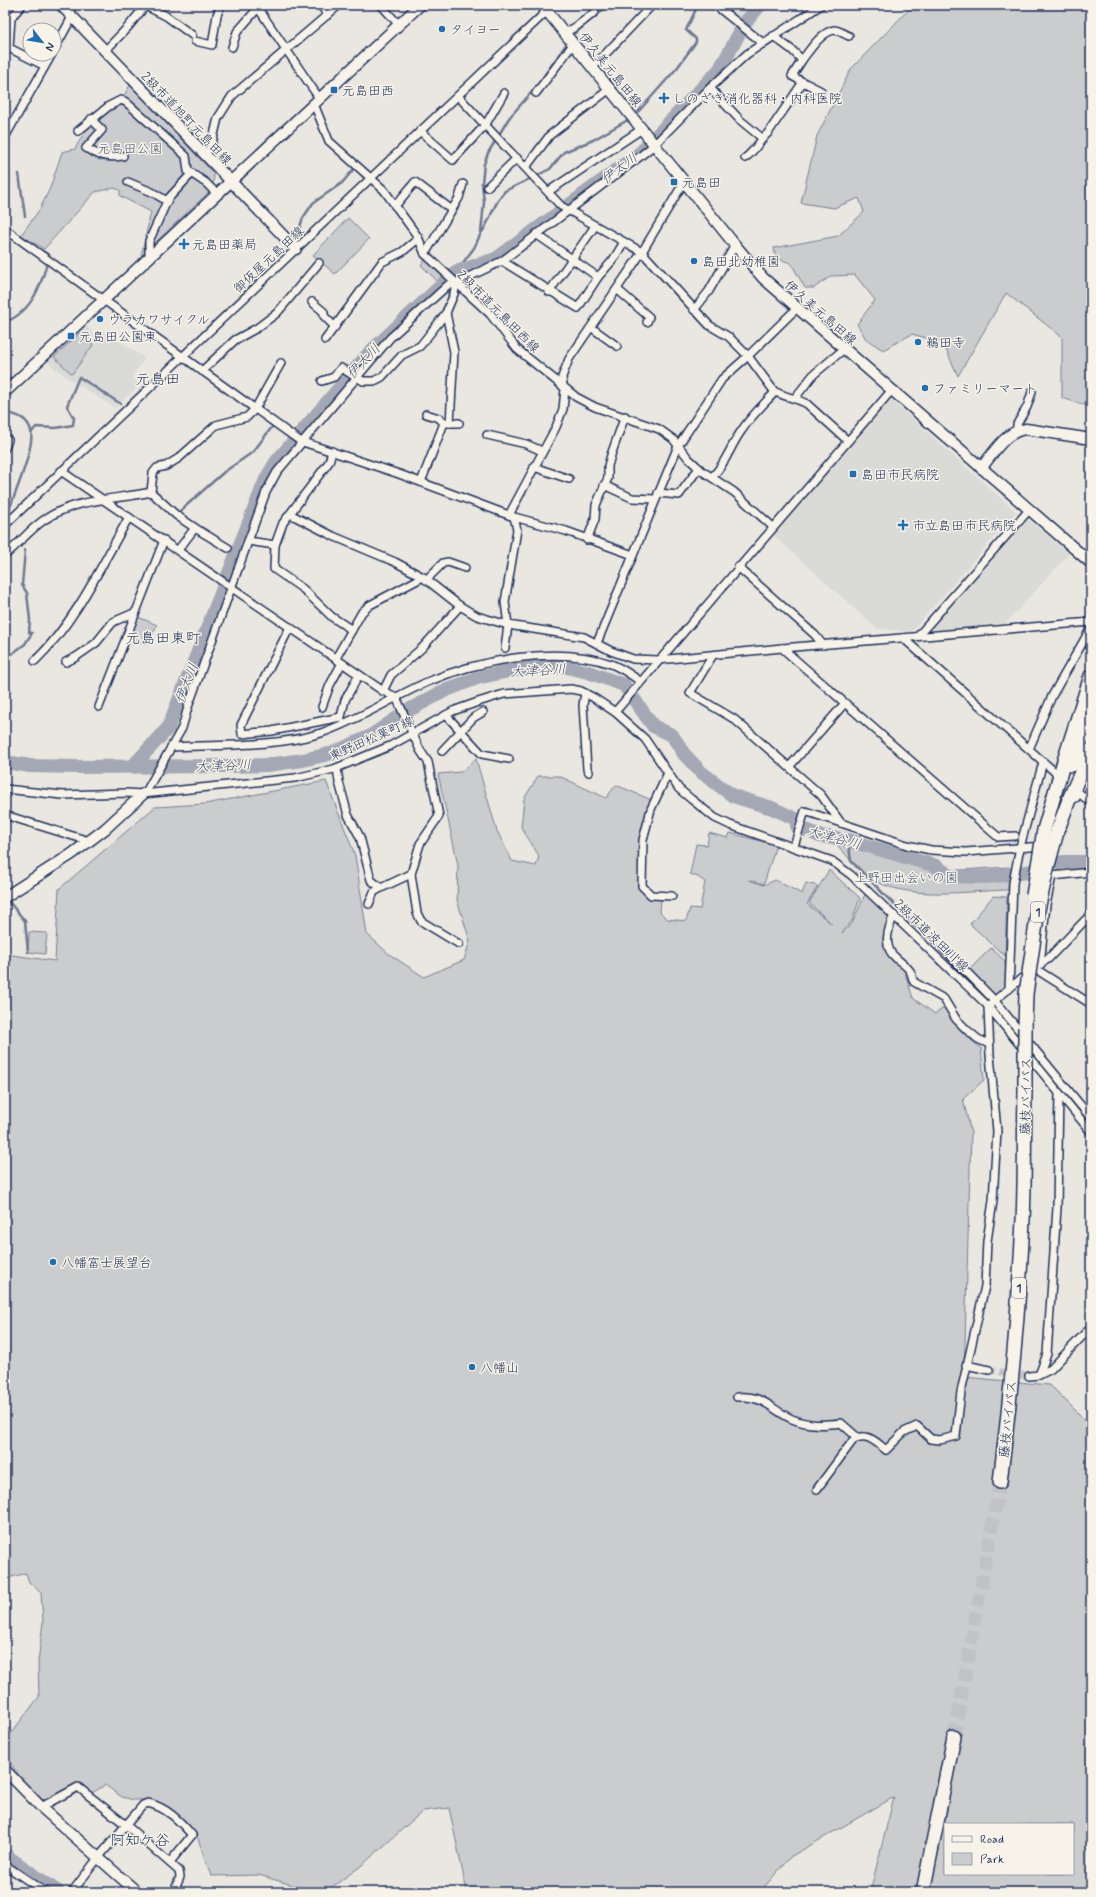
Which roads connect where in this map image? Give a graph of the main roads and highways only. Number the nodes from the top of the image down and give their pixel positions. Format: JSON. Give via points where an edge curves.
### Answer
{"nodes":[{"id":1,"x":1091,"y":676,"type":"edge"},
{"id":2,"x":1091,"y":718,"type":"edge"},
{"id":3,"x":1091,"y":750,"type":"edge"},
{"id":4,"x":1050,"y":831,"type":"junction"},
{"id":5,"x":1026,"y":994,"type":"junction"},
{"id":6,"x":1000,"y":1482,"type":"tunnel mouth"},
{"id":7,"x":954,"y":1737,"type":"tunnel mouth"},
{"id":8,"x":923,"y":1892,"type":"edge"}],
"edges":[{"from":1,"to":4,"type":"highway","number":"1"},
{"from":2,"to":4,"type":"highway","number":"1","via":[[1064,783]]},
{"from":3,"to":4,"type":"highway","number":"1","via":[[1070,797]]},
{"from":4,"to":5,"type":"highway","number":"1","bridge":true},
{"from":4,"to":5,"type":"highway","name":"藤枝バイパス","number":"1","bridge":true,"via":[[1034,883]]},
{"from":5,"to":6,"type":"highway","name":"藤枝バイパス","number":"1","bridge":true,"via":[[1020,1285]]},
{"from":7,"to":8,"type":"highway"}]}
